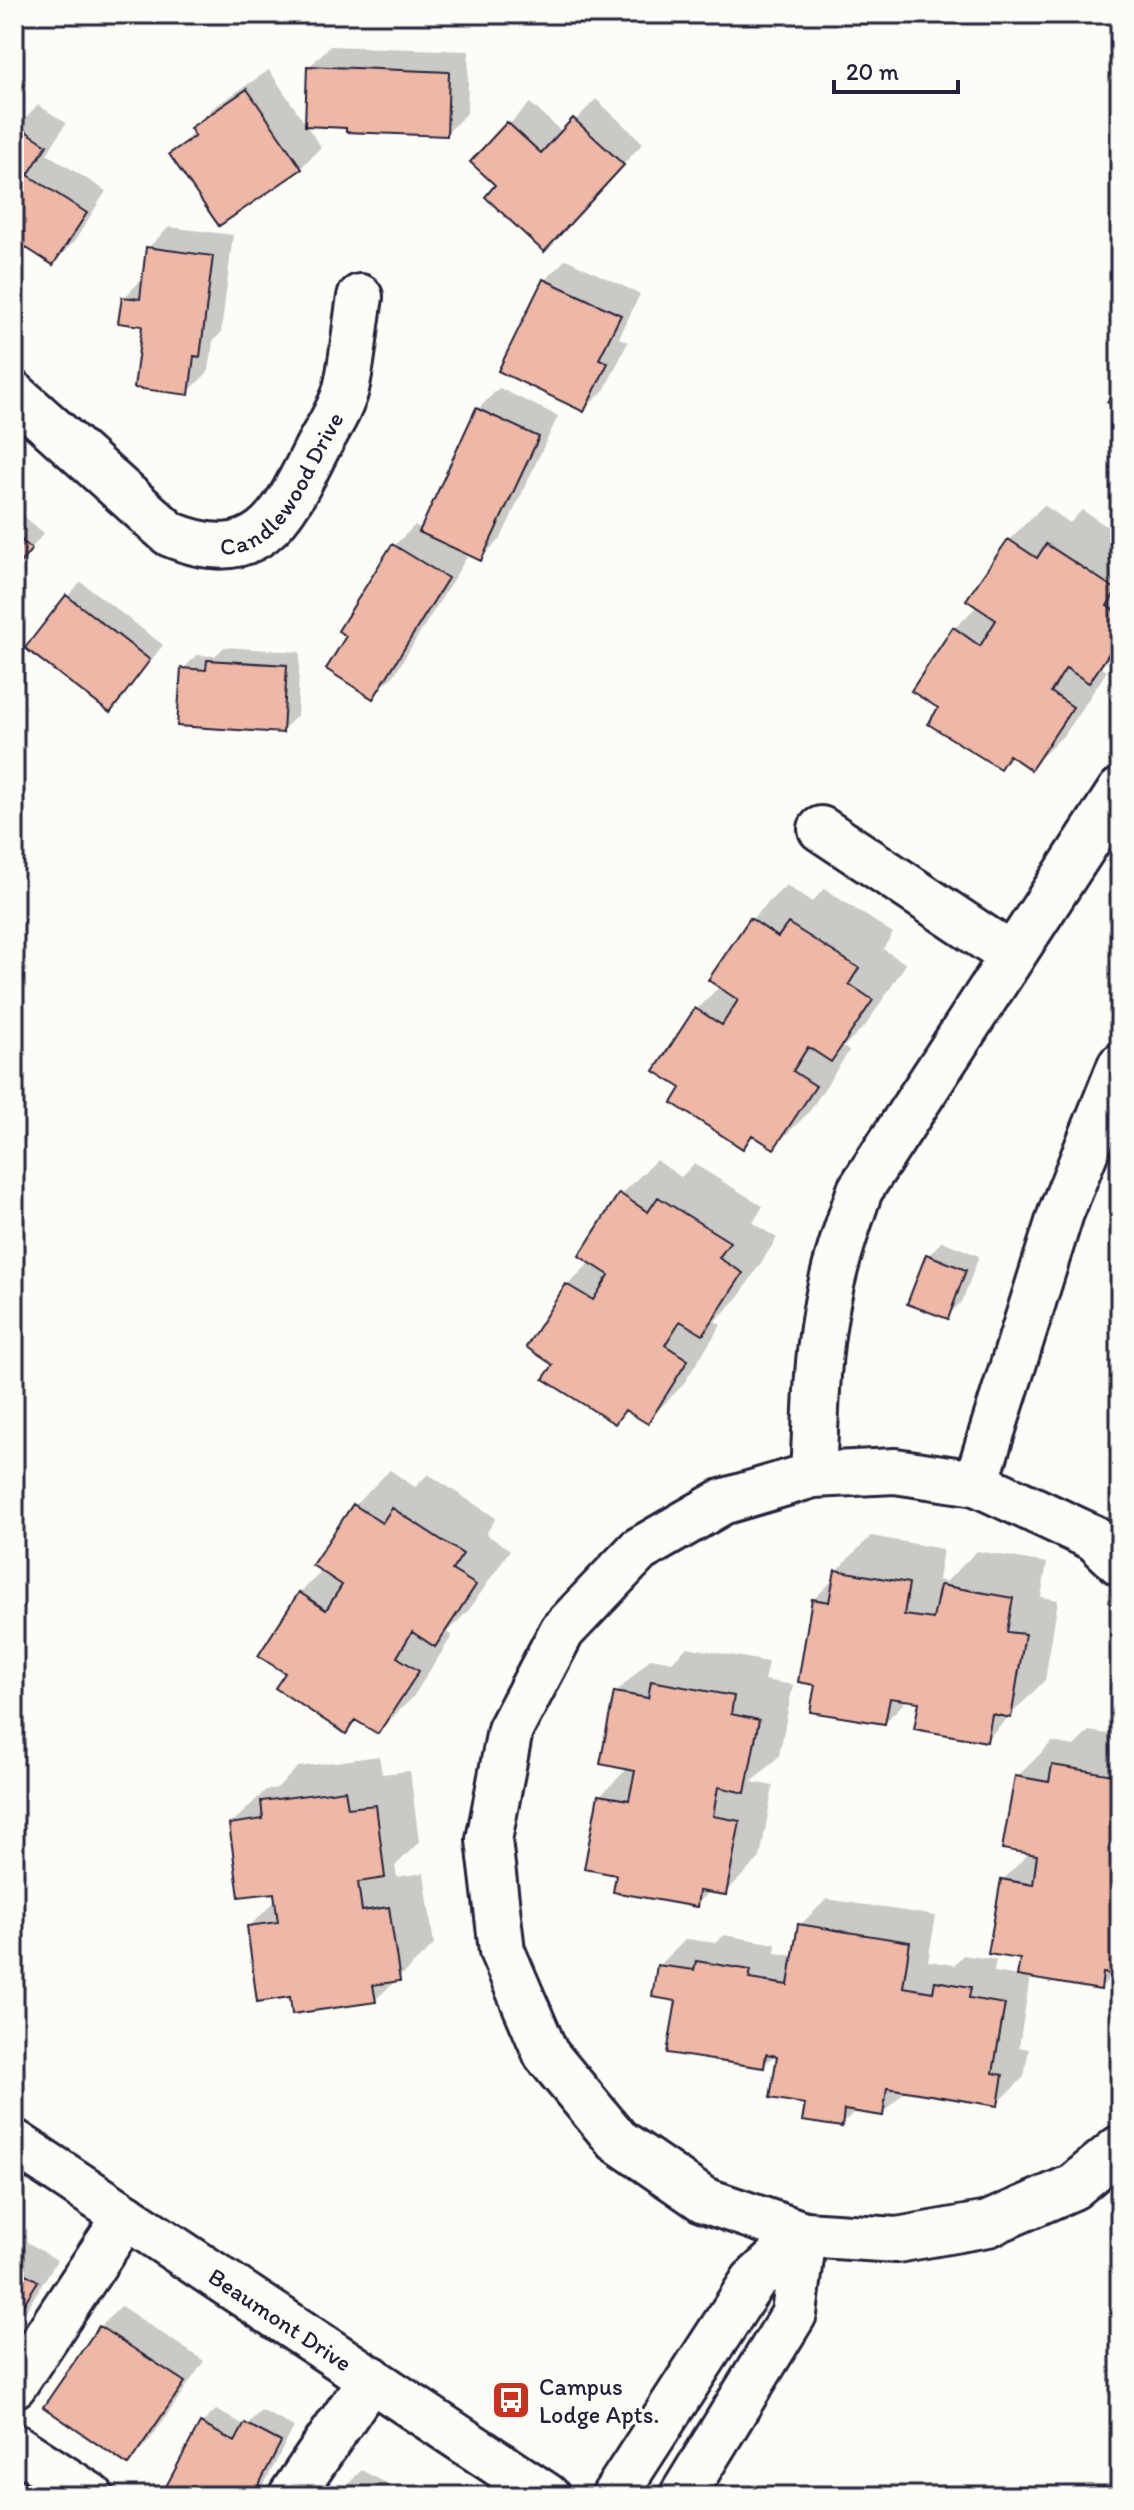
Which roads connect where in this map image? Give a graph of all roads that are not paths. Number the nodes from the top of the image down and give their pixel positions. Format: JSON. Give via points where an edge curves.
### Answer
{"nodes":[{"id":1,"x":360,"y":297,"type":"dead end"},
{"id":2,"x":14,"y":394,"type":"edge"},
{"id":3,"x":1120,"y":791,"type":"edge"},
{"id":4,"x":821,"y":829,"type":"dead end"},
{"id":5,"x":1012,"y":956,"type":"junction"},
{"id":6,"x":1120,"y":1066,"type":"edge"},
{"id":7,"x":813,"y":1475,"type":"junction"},
{"id":8,"x":976,"y":1483,"type":"junction"},
{"id":9,"x":1120,"y":1563,"type":"edge"},
{"id":10,"x":14,"y":2142,"type":"edge"},
{"id":11,"x":1120,"y":2148,"type":"edge"},
{"id":12,"x":126,"y":2216,"type":"junction"},
{"id":13,"x":804,"y":2234,"type":"junction"},
{"id":14,"x":371,"y":2378,"type":"junction"},
{"id":15,"x":14,"y":2385,"type":"edge"},
{"id":16,"x":14,"y":2446,"type":"edge"},
{"id":17,"x":692,"y":2479,"type":"edge"},
{"id":18,"x":91,"y":2496,"type":"edge"},
{"id":19,"x":291,"y":2496,"type":"edge"},
{"id":20,"x":547,"y":2496,"type":"edge"},
{"id":21,"x":614,"y":2496,"type":"edge"}],
"edges":[{"from":1,"to":2,"type":"street","name":"Candlewood Drive","via":[[345,391],[291,502],[274,523],[236,545],[193,543],[170,534]]},
{"from":3,"to":5,"type":"street"},
{"from":4,"to":5,"type":"street"},
{"from":5,"to":7,"type":"street","via":[[860,1190],[825,1313]]},
{"from":6,"to":8,"type":"street","via":[[1061,1213]]},
{"from":7,"to":8,"type":"street","via":[[895,1471]]},
{"from":7,"to":13,"type":"street","via":[[722,1502],[639,1550],[562,1631],[510,1730],[489,1840],[502,1951],[546,2054],[617,2140],[704,2200]]},
{"from":8,"to":9,"type":"street","via":[[1094,1538]]},
{"from":10,"to":12,"type":"street","name":"Beaumont Drive"},
{"from":11,"to":13,"type":"street","via":[[1073,2187],[988,2224],[897,2240]]},
{"from":12,"to":14,"type":"street","name":"Beaumont Drive"},
{"from":12,"to":15,"type":"street"},
{"from":13,"to":17,"type":"street","via":[[794,2314]]},
{"from":13,"to":21,"type":"street","via":[[753,2281]]},
{"from":14,"to":19,"type":"street"},
{"from":14,"to":20,"type":"street","name":"Beaumont Drive"},
{"from":16,"to":18,"type":"street"}]}
